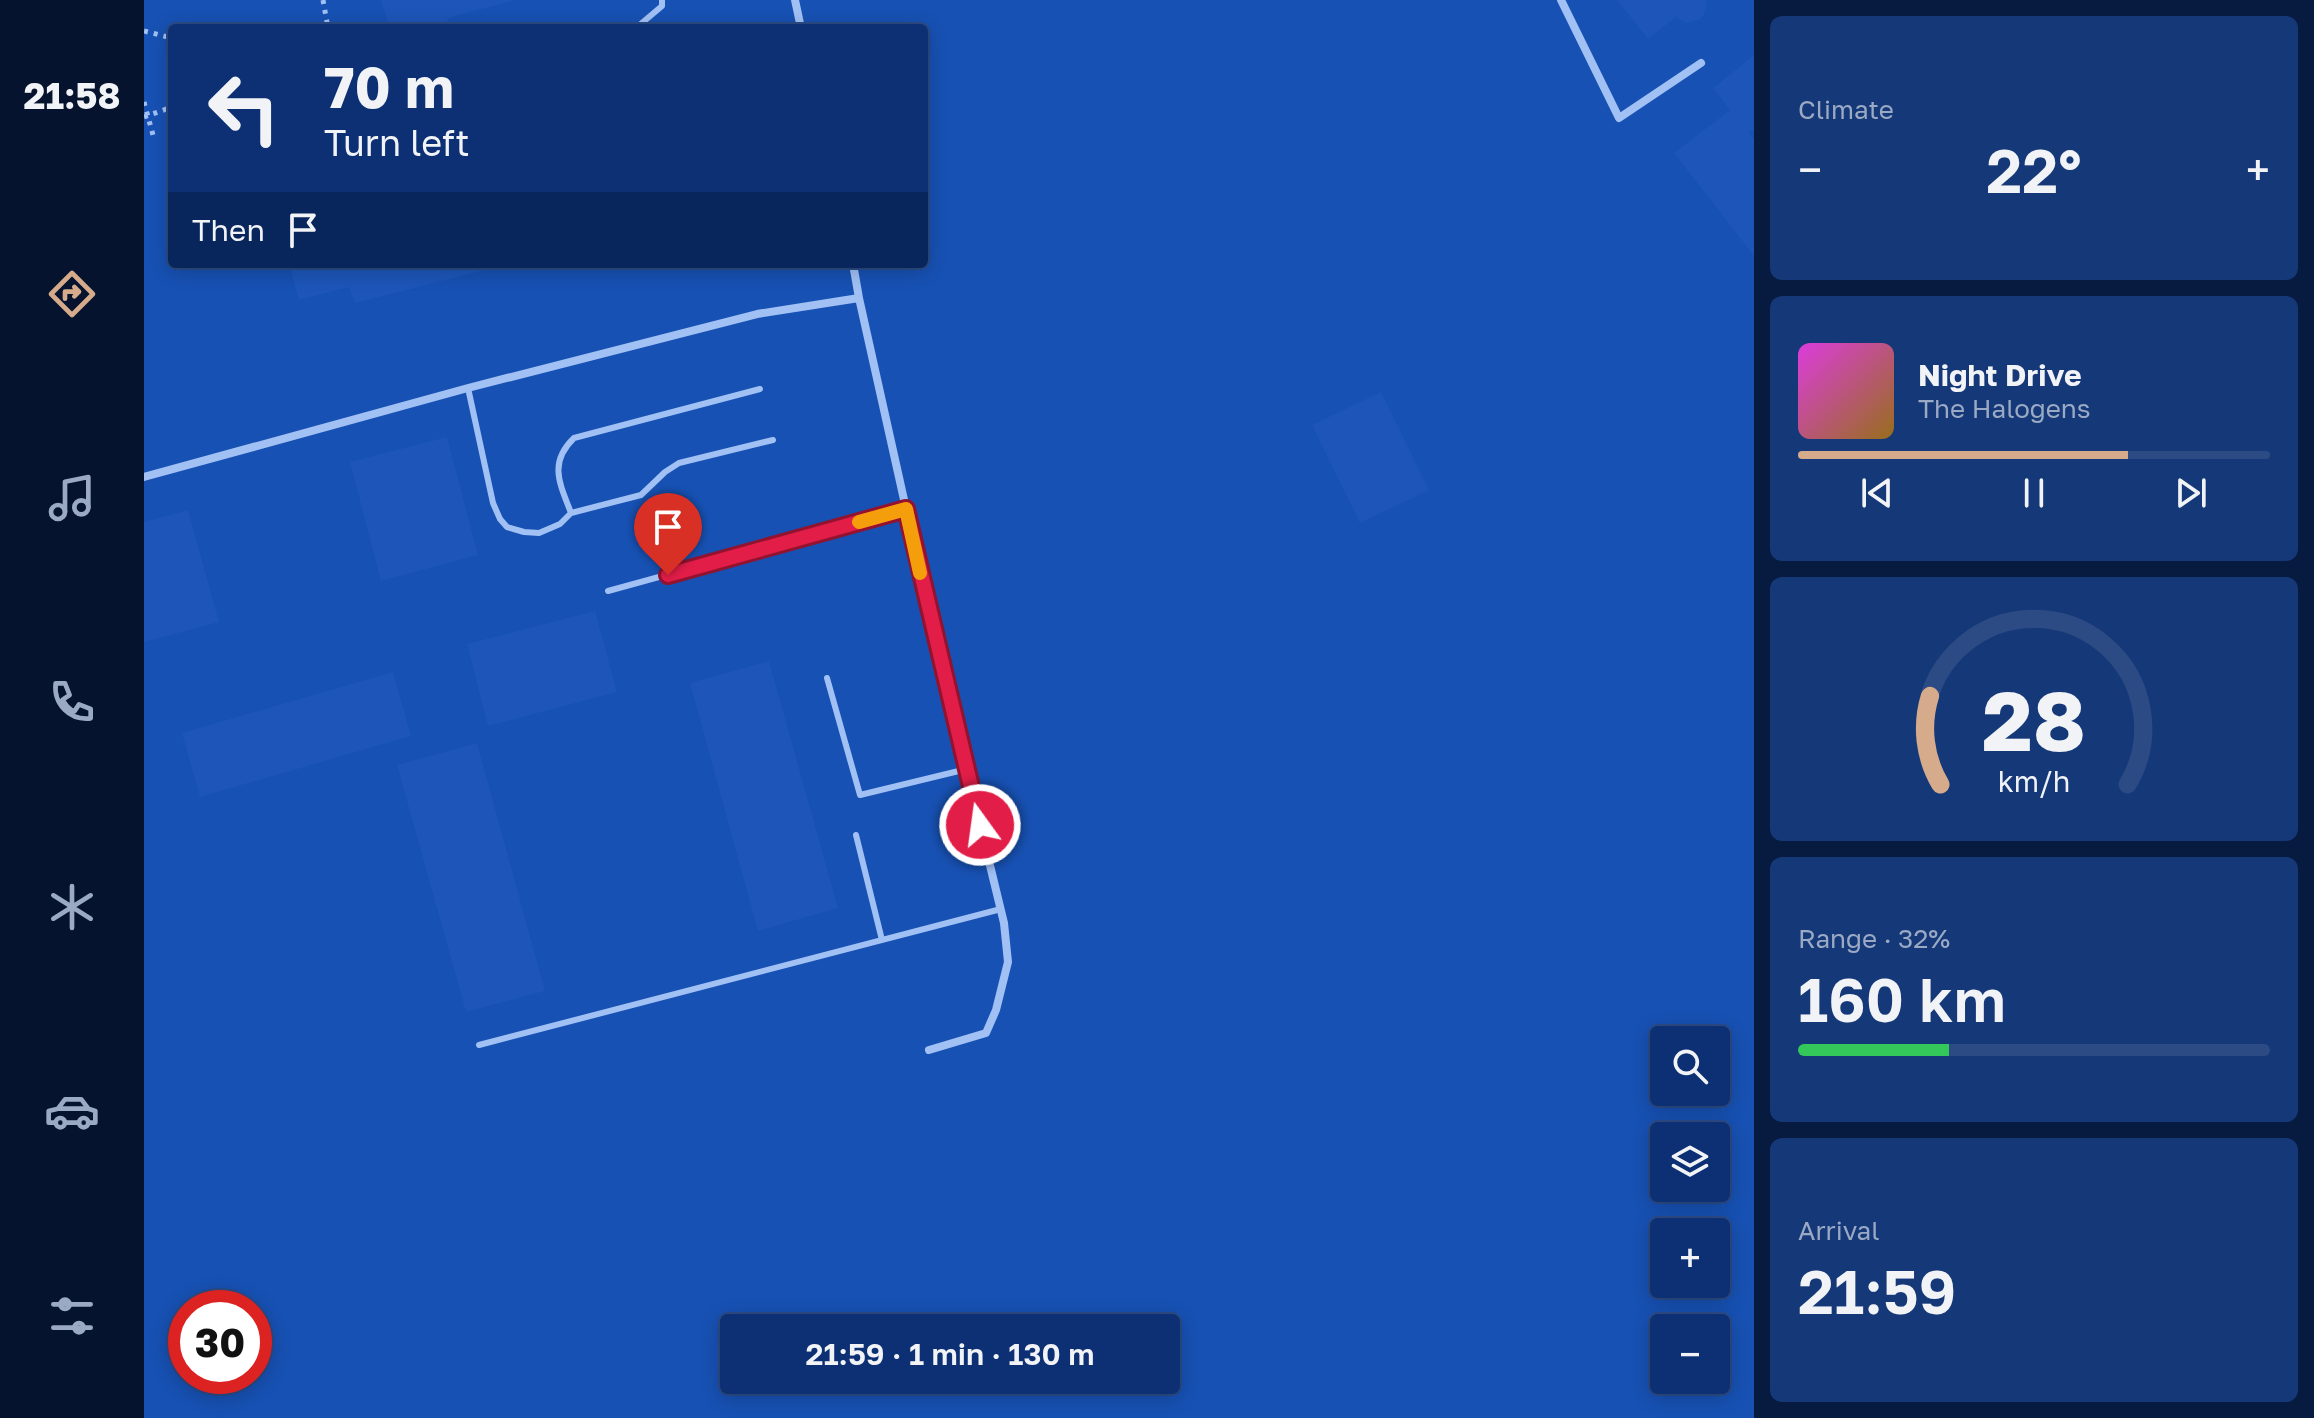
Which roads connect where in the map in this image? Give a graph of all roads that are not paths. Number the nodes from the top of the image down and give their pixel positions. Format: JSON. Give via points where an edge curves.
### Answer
{"nodes":[{"id":1,"x":662,"y":0,"type":"edge"},
{"id":2,"x":795,"y":0,"type":"edge"},
{"id":3,"x":1561,"y":0,"type":"edge"},
{"id":4,"x":641,"y":24,"type":"edge"},
{"id":5,"x":800,"y":24,"type":"edge"},
{"id":6,"x":1701,"y":63,"type":"dead end"},
{"id":7,"x":854,"y":268,"type":"edge"},
{"id":8,"x":859,"y":298,"type":"junction"},
{"id":9,"x":468,"y":388,"type":"junction"},
{"id":10,"x":760,"y":389,"type":"dead end"},
{"id":11,"x":773,"y":440,"type":"dead end"},
{"id":12,"x":144,"y":477,"type":"edge"},
{"id":13,"x":906,"y":509,"type":"junction"},
{"id":14,"x":571,"y":513,"type":"junction"},
{"id":15,"x":608,"y":591,"type":"dead end"},
{"id":16,"x":827,"y":678,"type":"dead end"},
{"id":17,"x":967,"y":769,"type":"junction"},
{"id":18,"x":856,"y":835,"type":"dead end"},
{"id":19,"x":1001,"y":909,"type":"junction"},
{"id":20,"x":882,"y":940,"type":"junction"},
{"id":21,"x":479,"y":1045,"type":"dead end"},
{"id":22,"x":929,"y":1050,"type":"dead end"}],
"edges":[{"from":1,"to":4,"type":"lane"},
{"from":2,"to":5,"type":"street"},
{"from":3,"to":6,"type":"street","via":[[1619,118]]},
{"from":7,"to":8,"type":"street"},
{"from":8,"to":9,"type":"street","via":[[757,314]]},
{"from":8,"to":13,"type":"street"},
{"from":9,"to":12,"type":"street"},
{"from":9,"to":14,"type":"lane","via":[[500,519],[507,527],[539,533]]},
{"from":10,"to":14,"type":"lane","via":[[574,438],[557,463]]},
{"from":11,"to":14,"type":"lane","via":[[679,463],[641,495]]},
{"from":13,"to":15,"type":"lane"},
{"from":13,"to":17,"type":"street"},
{"from":16,"to":17,"type":"lane","via":[[860,795]]},
{"from":17,"to":19,"type":"street"},
{"from":18,"to":20,"type":"lane"},
{"from":19,"to":20,"type":"lane"},
{"from":19,"to":22,"type":"street","via":[[1008,962],[986,1033]]},
{"from":20,"to":21,"type":"lane"}]}
